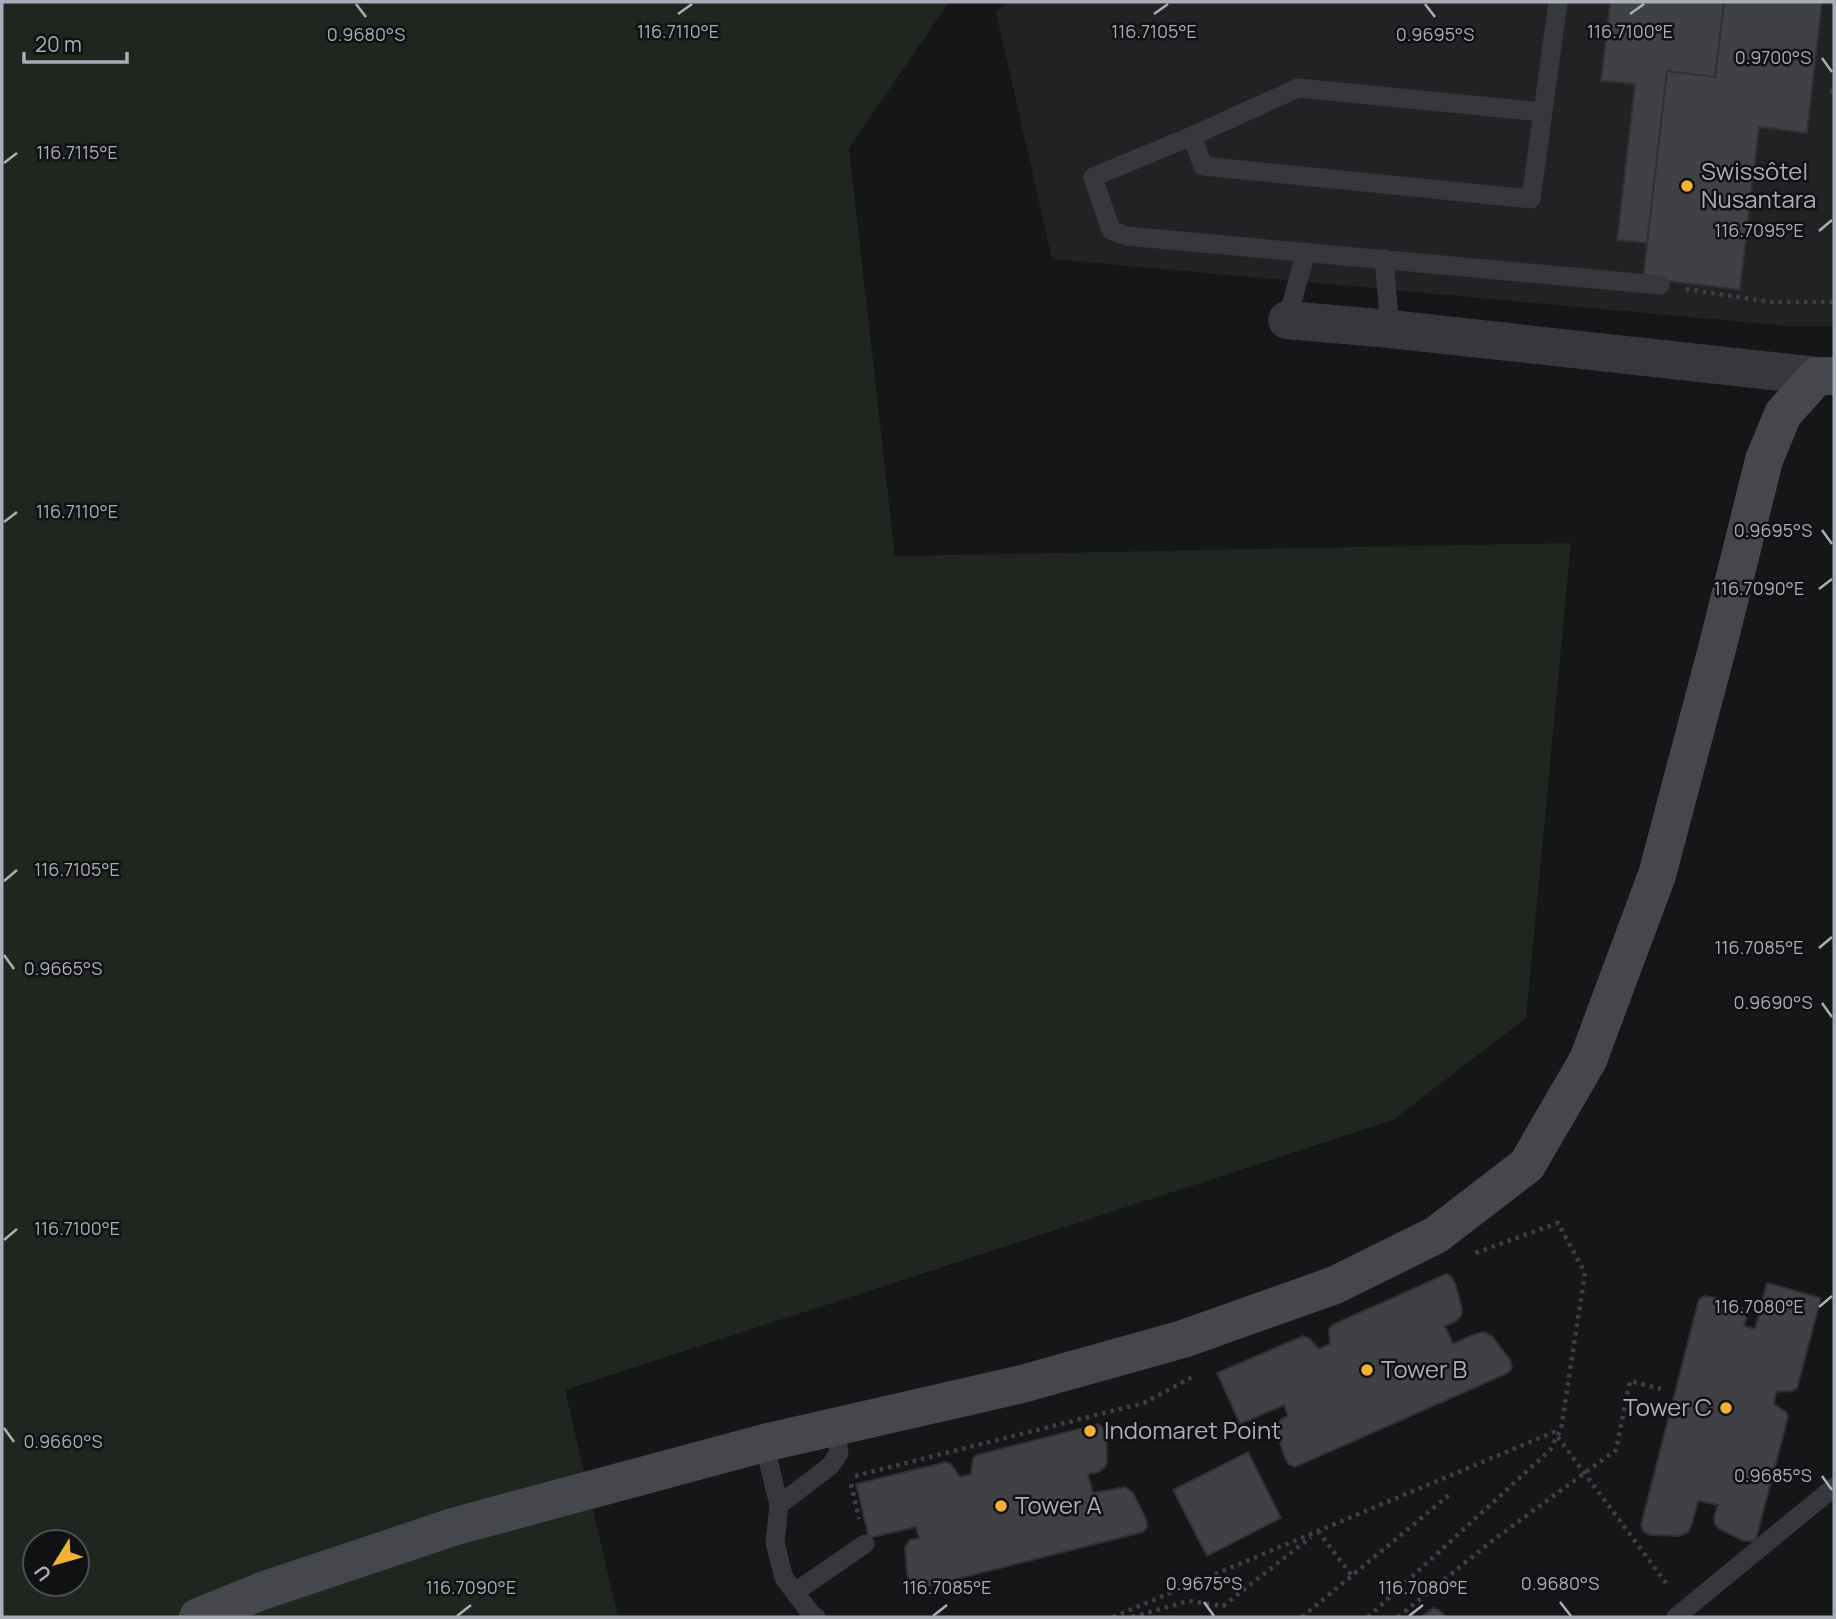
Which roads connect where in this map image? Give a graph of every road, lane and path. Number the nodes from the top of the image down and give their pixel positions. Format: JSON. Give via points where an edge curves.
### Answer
{"nodes":[{"id":1,"x":1558,"y":2,"type":"edge"},
{"id":2,"x":1543,"y":112,"type":"junction"},
{"id":3,"x":1192,"y":136,"type":"junction"},
{"id":4,"x":1306,"y":252,"type":"junction"},
{"id":5,"x":1384,"y":259,"type":"junction"},
{"id":6,"x":1660,"y":285,"type":"joint"},
{"id":7,"x":1834,"y":302,"type":"edge"},
{"id":8,"x":1287,"y":320,"type":"joint"},
{"id":9,"x":1390,"y":329,"type":"junction"},
{"id":10,"x":1826,"y":376,"type":"edge"},
{"id":11,"x":1475,"y":1253,"type":"dead end"},
{"id":12,"x":1202,"y":1372,"type":"dead end"},
{"id":13,"x":1661,"y":1389,"type":"dead end"},
{"id":14,"x":835,"y":1427,"type":"junction"},
{"id":15,"x":1557,"y":1436,"type":"junction"},
{"id":16,"x":764,"y":1444,"type":"junction"},
{"id":17,"x":1585,"y":1474,"type":"junction"},
{"id":18,"x":1834,"y":1487,"type":"edge"},
{"id":19,"x":1449,"y":1495,"type":"dead end"},
{"id":20,"x":779,"y":1505,"type":"junction"},
{"id":21,"x":1318,"y":1531,"type":"junction"},
{"id":22,"x":865,"y":1544,"type":"joint"},
{"id":23,"x":1352,"y":1576,"type":"junction"},
{"id":24,"x":795,"y":1592,"type":"junction"},
{"id":25,"x":1681,"y":1613,"type":"edge"},
{"id":26,"x":1306,"y":1616,"type":"edge"},
{"id":27,"x":198,"y":1617,"type":"edge"},
{"id":28,"x":816,"y":1617,"type":"edge"},
{"id":29,"x":1113,"y":1617,"type":"edge"},
{"id":30,"x":1132,"y":1617,"type":"edge"},
{"id":31,"x":1368,"y":1617,"type":"edge"},
{"id":32,"x":1398,"y":1617,"type":"edge"}],
"edges":[{"from":1,"to":2,"type":"lane"},
{"from":2,"to":3,"type":"lane","via":[[1298,88]]},
{"from":2,"to":3,"type":"lane","via":[[1531,200],[1203,166]]},
{"from":3,"to":4,"type":"lane","via":[[1093,177],[1111,230],[1126,236]]},
{"from":4,"to":5,"type":"lane"},
{"from":4,"to":8,"type":"lane"},
{"from":5,"to":6,"type":"lane"},
{"from":5,"to":9,"type":"lane"},
{"from":6,"to":7,"type":"path","via":[[1770,302]]},
{"from":8,"to":9,"type":"street"},
{"from":9,"to":10,"type":"street"},
{"from":10,"to":14,"type":"street","via":[[1783,414],[1764,460],[1652,888],[1588,1060],[1527,1165],[1436,1235],[1335,1285],[1183,1339],[1022,1384]]},
{"from":11,"to":15,"type":"path","via":[[1558,1223],[1585,1273]]},
{"from":12,"to":22,"type":"path","via":[[1144,1403],[849,1477]]},
{"from":13,"to":17,"type":"path","via":[[1630,1381],[1616,1450]]},
{"from":14,"to":16,"type":"street"},
{"from":14,"to":20,"type":"lane","via":[[839,1453],[830,1466]]},
{"from":15,"to":17,"type":"path"},
{"from":15,"to":21,"type":"path","via":[[1554,1432]]},
{"from":15,"to":31,"type":"path","via":[[1550,1450]]},
{"from":16,"to":20,"type":"lane"},
{"from":16,"to":27,"type":"street","via":[[456,1526]]},
{"from":17,"to":25,"type":"path"},
{"from":17,"to":32,"type":"path"},
{"from":18,"to":25,"type":"lane"},
{"from":19,"to":23,"type":"path"},
{"from":20,"to":24,"type":"lane","via":[[775,1543],[784,1578]]},
{"from":21,"to":23,"type":"path"},
{"from":21,"to":29,"type":"path"},
{"from":21,"to":30,"type":"path","via":[[1223,1606],[1189,1601]]},
{"from":22,"to":24,"type":"lane"},
{"from":23,"to":26,"type":"path"},
{"from":24,"to":28,"type":"lane"}]}
